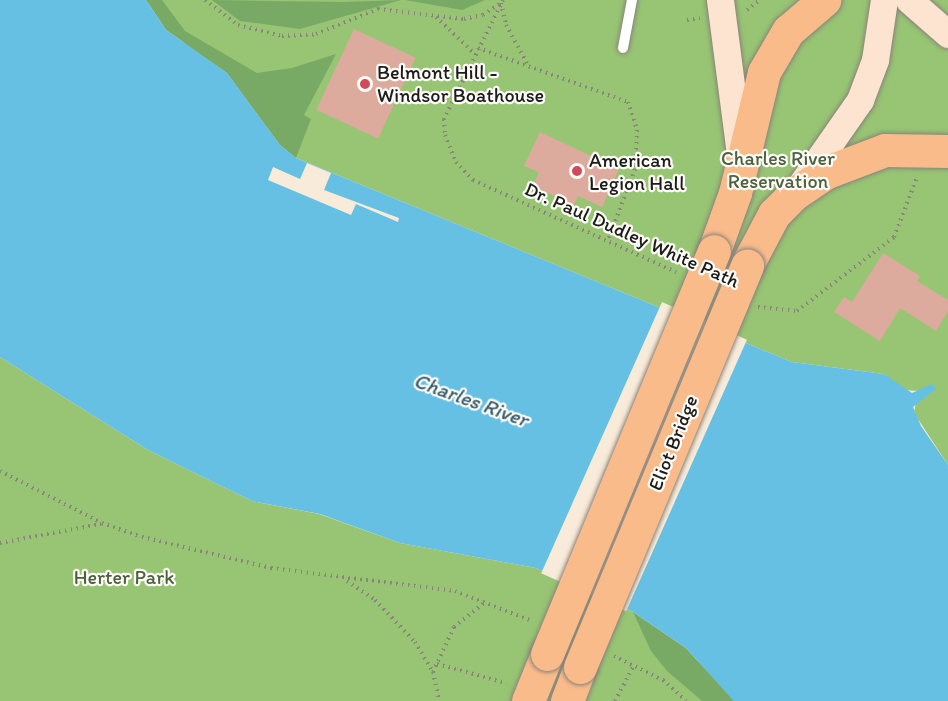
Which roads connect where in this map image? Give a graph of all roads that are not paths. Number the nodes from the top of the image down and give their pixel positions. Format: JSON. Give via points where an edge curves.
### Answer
{"nodes":[{"id":1,"x":632,"y":0,"type":"edge"},
{"id":2,"x":824,"y":0,"type":"edge"},
{"id":3,"x":884,"y":0,"type":"edge"},
{"id":4,"x":909,"y":0,"type":"edge"},
{"id":5,"x":731,"y":5,"type":"edge"},
{"id":6,"x":948,"y":34,"type":"edge"},
{"id":7,"x":623,"y":48,"type":"dead end"},
{"id":8,"x":948,"y":151,"type":"edge"},
{"id":9,"x":742,"y":167,"type":"junction"},
{"id":10,"x":794,"y":194,"type":"junction"},
{"id":11,"x":519,"y":692,"type":"edge"},
{"id":12,"x":567,"y":701,"type":"edge"}],
"edges":[{"from":1,"to":7,"type":"lane"},
{"from":2,"to":9,"type":"highway","name":"Eliot Bridge","via":[[793,26],[770,59],[754,102]]},
{"from":3,"to":10,"type":"main road","via":[[875,60],[860,100]]},
{"from":4,"to":6,"type":"main road"},
{"from":5,"to":9,"type":"main road"},
{"from":8,"to":10,"type":"highway","name":"Eliot Bridge","via":[[896,149],[862,156],[827,172]]},
{"from":9,"to":11,"type":"highway","name":"Eliot Bridge","bridge":true,"via":[[714,251]]},
{"from":10,"to":12,"type":"highway","name":"Eliot Bridge","bridge":true,"via":[[768,221],[747,265],[593,660]]}]}
